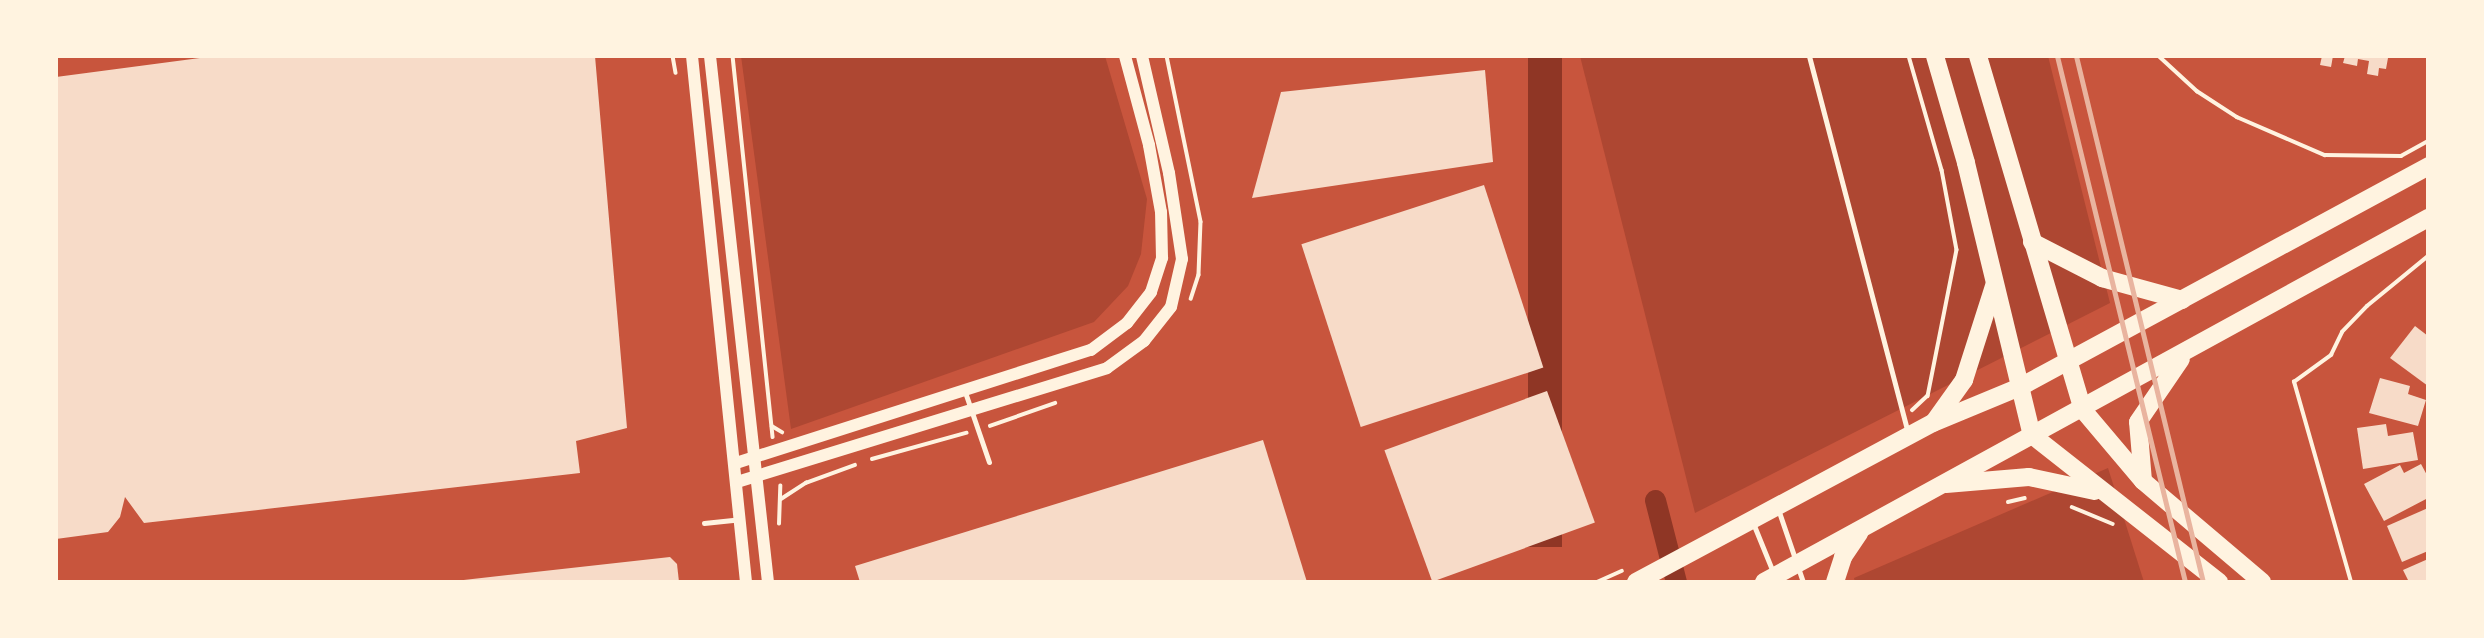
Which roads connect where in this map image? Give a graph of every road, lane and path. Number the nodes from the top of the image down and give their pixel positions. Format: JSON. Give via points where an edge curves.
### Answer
{"nodes":[{"id":1,"x":692,"y":56,"type":"edge"},
{"id":2,"x":710,"y":56,"type":"edge"},
{"id":3,"x":733,"y":56,"type":"edge"},
{"id":4,"x":1167,"y":56,"type":"edge"},
{"id":5,"x":1809,"y":56,"type":"edge"},
{"id":6,"x":1934,"y":56,"type":"edge"},
{"id":7,"x":1978,"y":56,"type":"edge"},
{"id":8,"x":2159,"y":56,"type":"edge"},
{"id":9,"x":1133,"y":57,"type":"edge"},
{"id":10,"x":1156,"y":112,"type":"junction"},
{"id":11,"x":1142,"y":116,"type":"junction"},
{"id":12,"x":2428,"y":141,"type":"edge"},
{"id":13,"x":2428,"y":166,"type":"edge"},
{"id":14,"x":2428,"y":218,"type":"edge"},
{"id":15,"x":1179,"y":224,"type":"junction"},
{"id":16,"x":1161,"y":225,"type":"junction"},
{"id":17,"x":2032,"y":242,"type":"junction"},
{"id":18,"x":2428,"y":256,"type":"edge"},
{"id":19,"x":1995,"y":283,"type":"junction"},
{"id":20,"x":2182,"y":300,"type":"junction"},
{"id":21,"x":1189,"y":307,"type":"dead end"},
{"id":22,"x":2186,"y":353,"type":"junction"},
{"id":23,"x":2066,"y":360,"type":"junction"},
{"id":24,"x":2020,"y":387,"type":"junction"},
{"id":25,"x":965,"y":392,"type":"junction"},
{"id":26,"x":1066,"y":399,"type":"dead end"},
{"id":27,"x":971,"y":410,"type":"junction"},
{"id":28,"x":2083,"y":410,"type":"junction"},
{"id":29,"x":1933,"y":423,"type":"junction"},
{"id":30,"x":772,"y":426,"type":"junction"},
{"id":31,"x":978,"y":430,"type":"junction"},
{"id":32,"x":2032,"y":435,"type":"junction"},
{"id":33,"x":1909,"y":436,"type":"junction"},
{"id":34,"x":793,"y":437,"type":"dead end"},
{"id":35,"x":776,"y":454,"type":"junction"},
{"id":36,"x":753,"y":461,"type":"junction"},
{"id":37,"x":989,"y":462,"type":"dead end"},
{"id":38,"x":736,"y":463,"type":"junction"},
{"id":39,"x":778,"y":472,"type":"junction"},
{"id":40,"x":756,"y":480,"type":"junction"},
{"id":41,"x":2143,"y":481,"type":"junction"},
{"id":42,"x":737,"y":482,"type":"junction"},
{"id":43,"x":1940,"y":485,"type":"junction"},
{"id":44,"x":2098,"y":492,"type":"junction"},
{"id":45,"x":2028,"y":497,"type":"dead end"},
{"id":46,"x":781,"y":499,"type":"junction"},
{"id":47,"x":2008,"y":502,"type":"dead end"},
{"id":48,"x":2061,"y":502,"type":"dead end"},
{"id":49,"x":1778,"y":508,"type":"junction"},
{"id":50,"x":740,"y":519,"type":"junction"},
{"id":51,"x":1752,"y":521,"type":"junction"},
{"id":52,"x":704,"y":523,"type":"dead end"},
{"id":53,"x":2115,"y":525,"type":"dead end"},
{"id":54,"x":779,"y":527,"type":"dead end"},
{"id":55,"x":1861,"y":530,"type":"junction"},
{"id":56,"x":1797,"y":564,"type":"junction"},
{"id":57,"x":1617,"y":573,"type":"dead end"},
{"id":58,"x":1772,"y":580,"type":"edge"},
{"id":59,"x":746,"y":582,"type":"edge"},
{"id":60,"x":768,"y":582,"type":"edge"},
{"id":61,"x":1597,"y":582,"type":"edge"},
{"id":62,"x":1636,"y":582,"type":"edge"},
{"id":63,"x":1803,"y":582,"type":"edge"},
{"id":64,"x":1835,"y":582,"type":"edge"},
{"id":65,"x":2218,"y":582,"type":"edge"},
{"id":66,"x":2262,"y":582,"type":"edge"},
{"id":67,"x":2351,"y":582,"type":"edge"}],
"edges":[{"from":1,"to":38,"type":"street"},
{"from":2,"to":36,"type":"street"},
{"from":3,"to":30,"type":"path"},
{"from":4,"to":21,"type":"path","via":[[1201,222],[1199,275]]},
{"from":5,"to":33,"type":"lane"},
{"from":6,"to":19,"type":"main road"},
{"from":7,"to":17,"type":"main road"},
{"from":8,"to":12,"type":"path","via":[[2197,91],[2237,117],[2325,155],[2401,156]]},
{"from":9,"to":10,"type":"street"},
{"from":9,"to":11,"type":"street"},
{"from":10,"to":11,"type":"lane"},
{"from":10,"to":15,"type":"street"},
{"from":11,"to":16,"type":"street"},
{"from":13,"to":20,"type":"main road"},
{"from":14,"to":22,"type":"main road"},
{"from":15,"to":16,"type":"lane"},
{"from":15,"to":27,"type":"street","via":[[1180,279],[1171,307],[1144,341],[1107,368]]},
{"from":16,"to":25,"type":"street","via":[[1162,258],[1151,292],[1127,323],[1091,350]]},
{"from":17,"to":20,"type":"main road","via":[[2102,278]]},
{"from":17,"to":23,"type":"main road"},
{"from":18,"to":67,"type":"path","via":[[2367,306],[2342,332],[2331,355],[2294,382]]},
{"from":19,"to":24,"type":"main road"},
{"from":19,"to":29,"type":"main road","via":[[1964,380]]},
{"from":20,"to":23,"type":"main road"},
{"from":22,"to":28,"type":"main road"},
{"from":22,"to":41,"type":"main road","via":[[2149,399],[2138,422]]},
{"from":23,"to":24,"type":"main road"},
{"from":23,"to":28,"type":"main road"},
{"from":24,"to":29,"type":"main road"},
{"from":24,"to":32,"type":"main road"},
{"from":25,"to":27,"type":"lane"},
{"from":25,"to":35,"type":"street"},
{"from":26,"to":31,"type":"path"},
{"from":27,"to":31,"type":"lane"},
{"from":27,"to":39,"type":"street"},
{"from":28,"to":32,"type":"main road"},
{"from":28,"to":41,"type":"main road"},
{"from":29,"to":33,"type":"main road"},
{"from":30,"to":34,"type":"path"},
{"from":30,"to":35,"type":"path"},
{"from":31,"to":37,"type":"lane"},
{"from":31,"to":46,"type":"path","via":[[859,463],[806,483]]},
{"from":32,"to":43,"type":"main road"},
{"from":32,"to":44,"type":"main road"},
{"from":33,"to":49,"type":"main road"},
{"from":35,"to":36,"type":"street"},
{"from":36,"to":38,"type":"street"},
{"from":36,"to":40,"type":"street"},
{"from":38,"to":42,"type":"street"},
{"from":39,"to":40,"type":"street"},
{"from":39,"to":46,"type":"path"},
{"from":40,"to":42,"type":"street"},
{"from":40,"to":60,"type":"street"},
{"from":41,"to":66,"type":"main road"},
{"from":42,"to":50,"type":"street"},
{"from":43,"to":44,"type":"main road","via":[[2029,477]]},
{"from":43,"to":55,"type":"main road"},
{"from":44,"to":65,"type":"main road"},
{"from":45,"to":47,"type":"path"},
{"from":46,"to":54,"type":"path"},
{"from":48,"to":53,"type":"path"},
{"from":49,"to":51,"type":"main road"},
{"from":49,"to":56,"type":"lane"},
{"from":50,"to":52,"type":"lane"},
{"from":50,"to":59,"type":"street"},
{"from":51,"to":58,"type":"lane"},
{"from":51,"to":62,"type":"main road"},
{"from":55,"to":56,"type":"main road"},
{"from":55,"to":64,"type":"main road","via":[[1843,557]]},
{"from":56,"to":58,"type":"main road"},
{"from":56,"to":63,"type":"lane"},
{"from":57,"to":61,"type":"path"}]}
